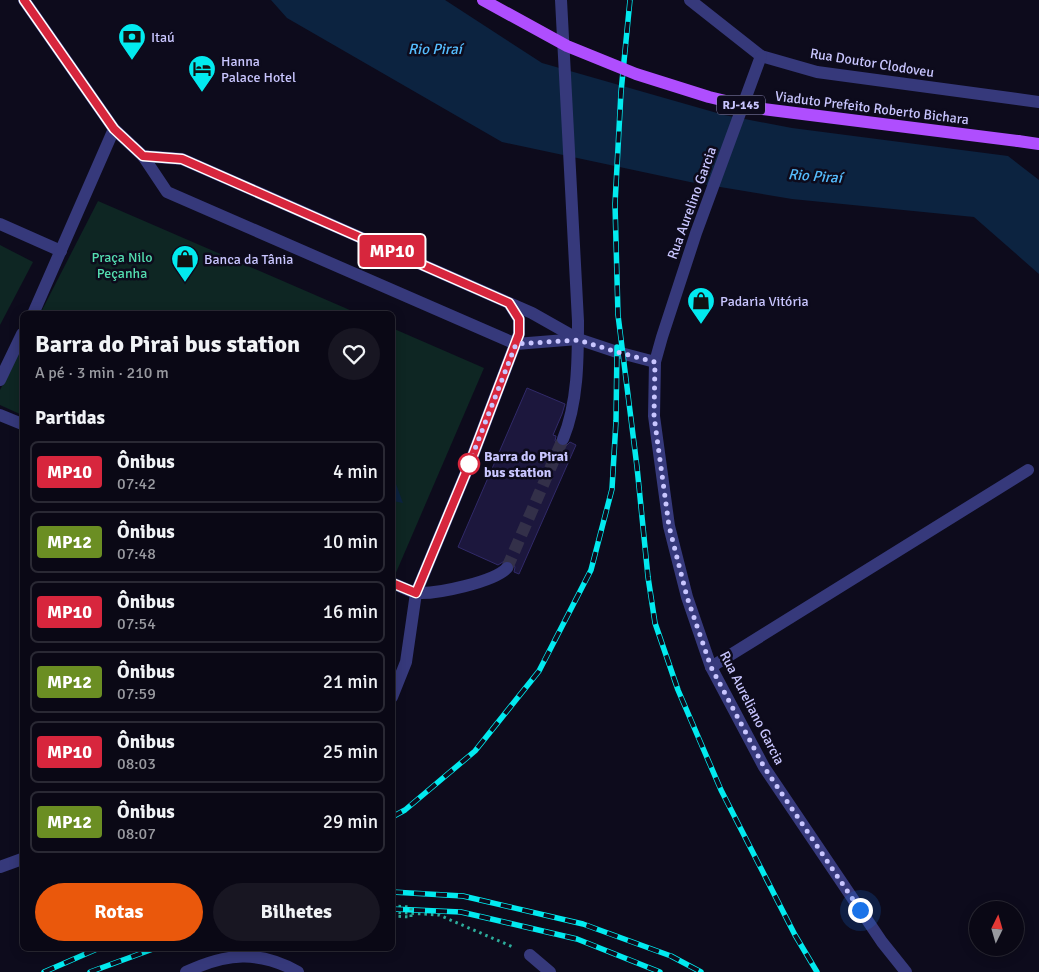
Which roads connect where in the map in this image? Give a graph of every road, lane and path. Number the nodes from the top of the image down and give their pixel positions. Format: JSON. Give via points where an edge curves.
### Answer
{"nodes":[{"id":1,"x":24,"y":0,"type":"edge"},
{"id":2,"x":483,"y":0,"type":"edge"},
{"id":3,"x":561,"y":0,"type":"edge"},
{"id":4,"x":690,"y":0,"type":"edge"},
{"id":5,"x":761,"y":56,"type":"junction"},
{"id":6,"x":1039,"y":102,"type":"edge"},
{"id":7,"x":114,"y":129,"type":"junction"},
{"id":8,"x":1039,"y":144,"type":"edge"},
{"id":9,"x":143,"y":156,"type":"junction"},
{"id":10,"x":0,"y":224,"type":"edge"},
{"id":11,"x":61,"y":251,"type":"junction"},
{"id":12,"x":509,"y":303,"type":"junction"},
{"id":13,"x":34,"y":311,"type":"edge"},
{"id":14,"x":20,"y":338,"type":"edge"},
{"id":15,"x":578,"y":340,"type":"junction"},
{"id":16,"x":516,"y":344,"type":"junction"},
{"id":17,"x":655,"y":362,"type":"junction"},
{"id":18,"x":0,"y":380,"type":"edge"},
{"id":19,"x":0,"y":415,"type":"edge"},
{"id":20,"x":20,"y":423,"type":"edge"},
{"id":21,"x":563,"y":439,"type":"tunnel mouth"},
{"id":22,"x":1028,"y":470,"type":"dead end"},
{"id":23,"x":507,"y":568,"type":"tunnel mouth"},
{"id":24,"x":395,"y":584,"type":"edge"},
{"id":25,"x":416,"y":593,"type":"junction"},
{"id":26,"x":711,"y":667,"type":"junction"},
{"id":27,"x":395,"y":689,"type":"edge"},
{"id":28,"x":20,"y":860,"type":"edge"},
{"id":29,"x":0,"y":867,"type":"edge"},
{"id":30,"x":395,"y":906,"type":"edge"},
{"id":31,"x":395,"y":912,"type":"edge"},
{"id":32,"x":395,"y":916,"type":"edge"},
{"id":33,"x":530,"y":955,"type":"joint"},
{"id":34,"x":186,"y":972,"type":"edge"},
{"id":35,"x":298,"y":972,"type":"edge"},
{"id":36,"x":550,"y":972,"type":"edge"},
{"id":37,"x":906,"y":972,"type":"edge"}],
"edges":[{"from":1,"to":7,"type":"street"},
{"from":2,"to":8,"type":"main road","name":"Viaduto Prefeito Roberto Bichara","number":"RJ-145","bridge":true,"via":[[567,46],[636,74],[709,97],[755,108]]},
{"from":3,"to":15,"type":"street"},
{"from":4,"to":5,"type":"street","name":"Rua Doutor Clodoveu"},
{"from":5,"to":6,"type":"street","name":"Rua Doutor Clodoveu","via":[[817,72]]},
{"from":5,"to":17,"type":"street","name":"Rua Aurelino Garcia","via":[[696,233]]},
{"from":7,"to":9,"type":"street"},
{"from":7,"to":11,"type":"street"},
{"from":9,"to":12,"type":"street","via":[[182,159]]},
{"from":9,"to":16,"type":"street","via":[[167,192]]},
{"from":10,"to":11,"type":"street"},
{"from":11,"to":13,"type":"street"},
{"from":12,"to":15,"type":"street","via":[[549,321]]},
{"from":12,"to":16,"type":"street","via":[[519,319]]},
{"from":14,"to":18,"type":"street"},
{"from":15,"to":16,"type":"street"},
{"from":15,"to":17,"type":"street"},
{"from":15,"to":21,"type":"street","via":[[573,406]]},
{"from":16,"to":25,"type":"street"},
{"from":17,"to":26,"type":"street","name":"Rua Aureliano Garcia","via":[[654,416],[669,526],[687,597]]},
{"from":19,"to":20,"type":"street"},
{"from":22,"to":26,"type":"street"},
{"from":23,"to":25,"type":"street","via":[[495,576],[469,584]]},
{"from":24,"to":25,"type":"street"},
{"from":25,"to":27,"type":"street","via":[[406,662]]},
{"from":26,"to":37,"type":"street","name":"Rua Aureliano Garcia","via":[[764,767],[882,942]]},
{"from":28,"to":29,"type":"street"},
{"from":30,"to":32,"type":"path","bridge":true,"via":[[411,907],[411,917]]},
{"from":31,"to":33,"type":"path","via":[[439,915]]},
{"from":33,"to":36,"type":"street"},
{"from":34,"to":35,"type":"street","via":[[228,957],[255,956]]}]}
